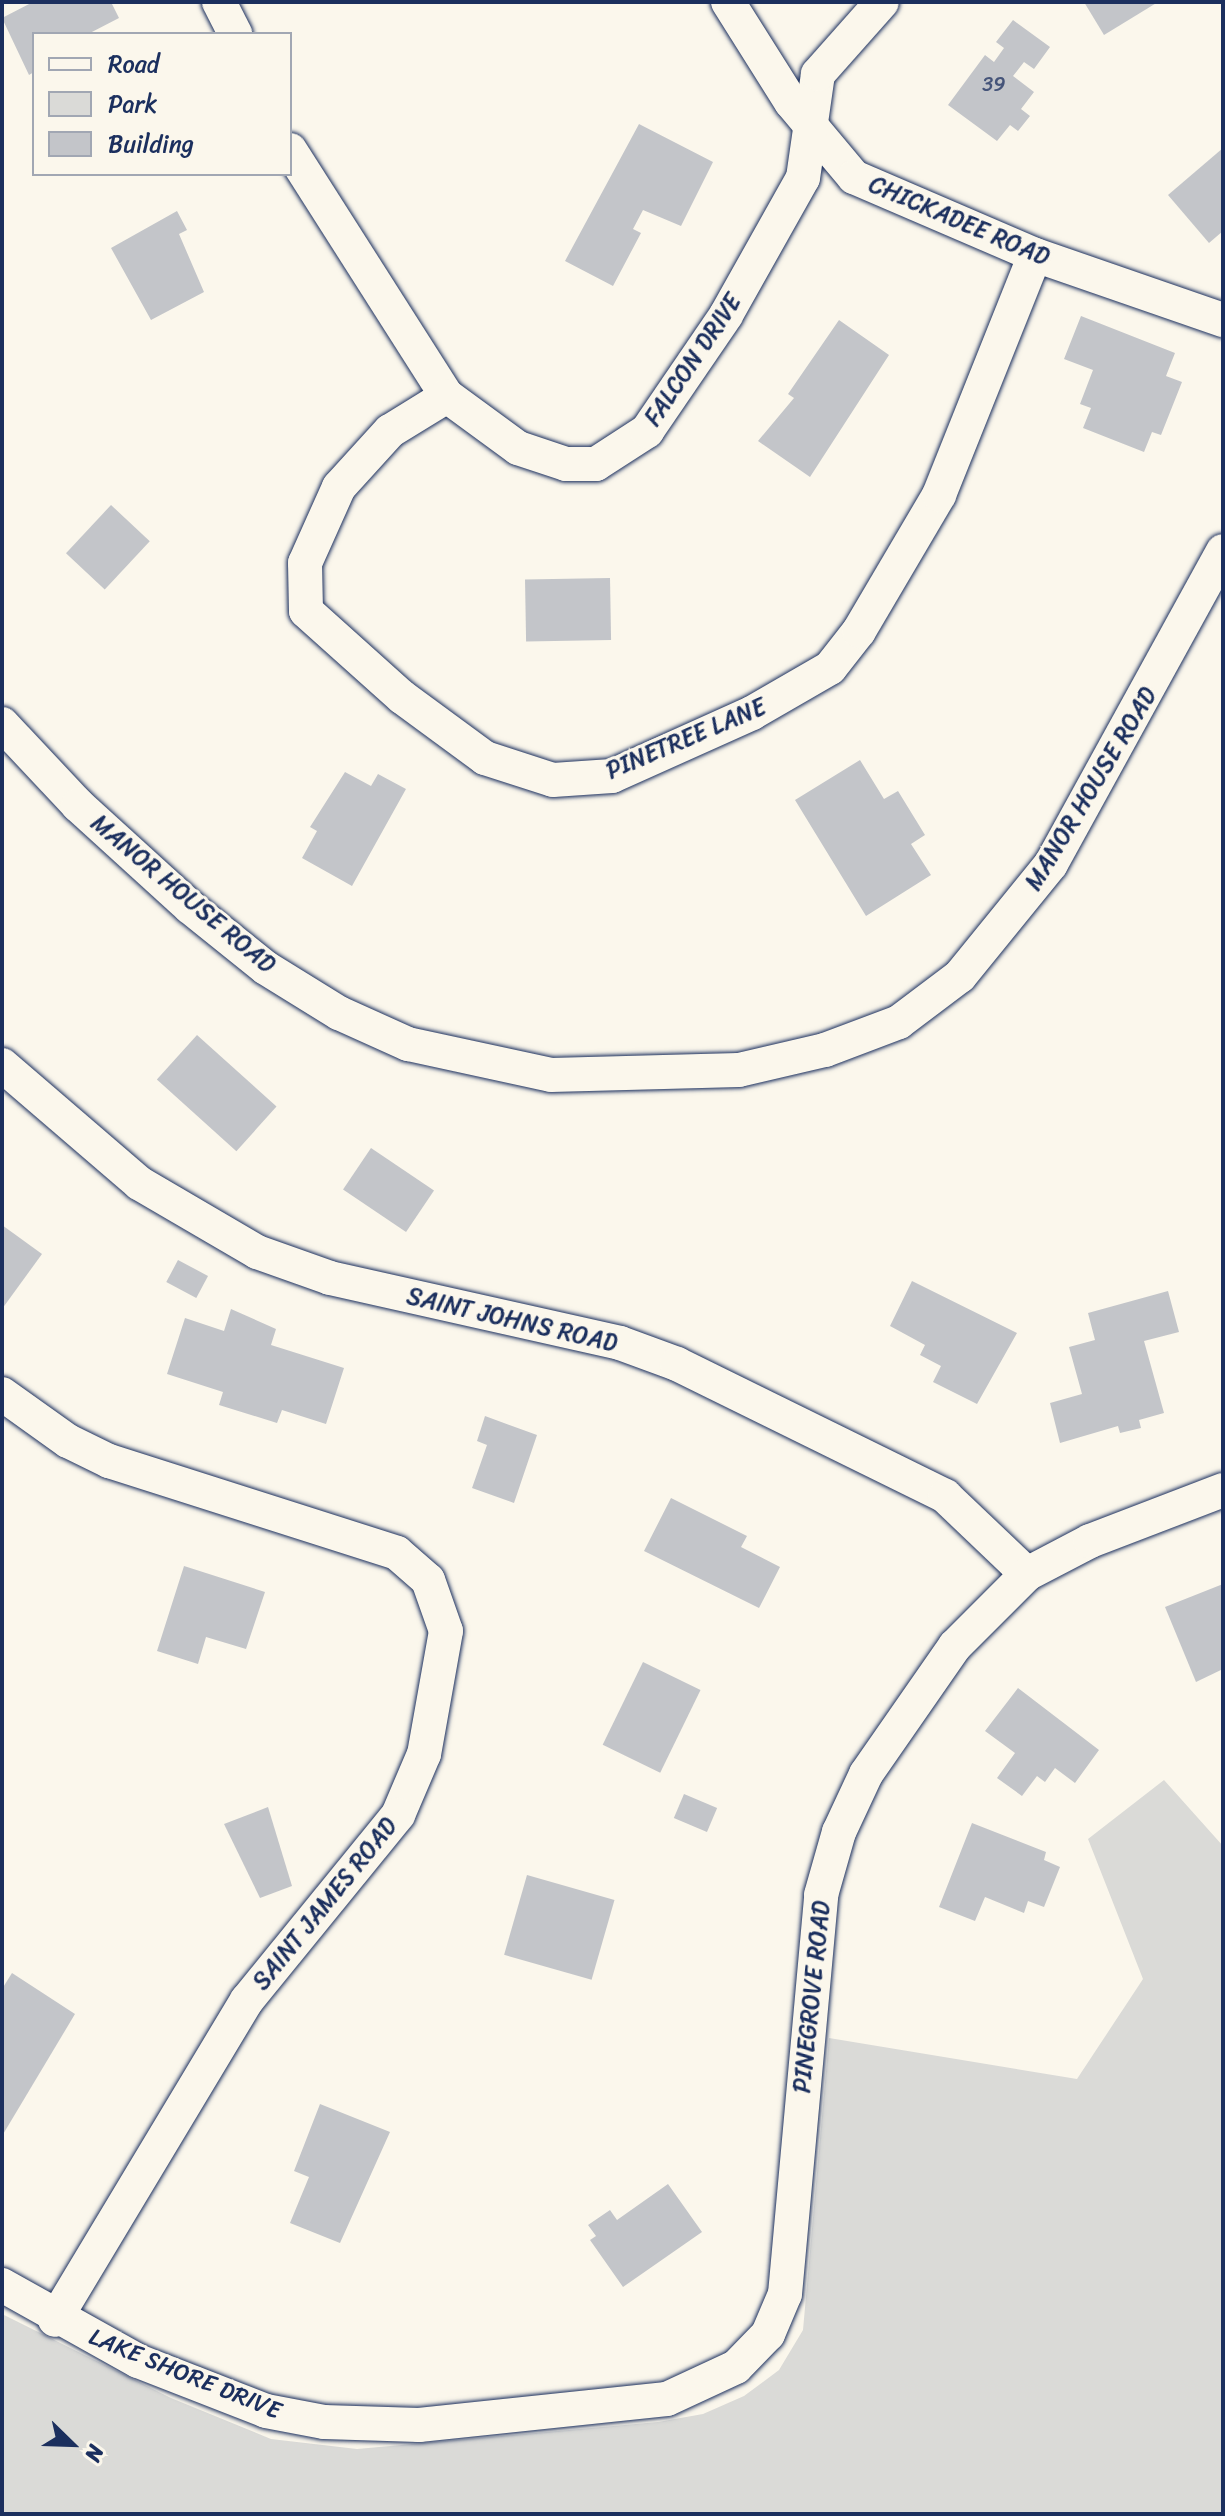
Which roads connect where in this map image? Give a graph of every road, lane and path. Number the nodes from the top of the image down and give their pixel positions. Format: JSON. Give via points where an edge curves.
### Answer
{"nodes":[{"id":1,"x":219,"y":2,"type":"edge"},
{"id":2,"x":728,"y":2,"type":"edge"},
{"id":3,"x":882,"y":2,"type":"edge"},
{"id":4,"x":234,"y":32,"type":"edge"},
{"id":5,"x":809,"y":125,"type":"junction"},
{"id":6,"x":292,"y":153,"type":"edge"},
{"id":7,"x":1035,"y":255,"type":"junction"},
{"id":8,"x":1223,"y":320,"type":"edge"},
{"id":9,"x":447,"y":396,"type":"junction"},
{"id":10,"x":1223,"y":551,"type":"edge"},
{"id":11,"x":2,"y":724,"type":"edge"},
{"id":12,"x":2,"y":1065,"type":"edge"},
{"id":13,"x":2,"y":1394,"type":"edge"},
{"id":14,"x":1223,"y":1490,"type":"edge"},
{"id":15,"x":1027,"y":1574,"type":"junction"},
{"id":16,"x":2,"y":2285,"type":"edge"},
{"id":17,"x":55,"y":2320,"type":"junction"},
{"id":18,"x":667,"y":2399,"type":"joint"}],
"edges":[{"from":1,"to":4,"type":"street"},
{"from":2,"to":5,"type":"street","name":"CHICKADEE ROAD"},
{"from":3,"to":5,"type":"street","name":"FALCON DRIVE","via":[[826,59]]},
{"from":5,"to":7,"type":"street","name":"CHICKADEE ROAD","via":[[854,177]]},
{"from":5,"to":9,"type":"street","name":"FALCON DRIVE","via":[[796,193],[687,377],[628,449],[596,464],[566,464],[494,435]]},
{"from":6,"to":9,"type":"street","name":"FALCON DRIVE"},
{"from":7,"to":8,"type":"street","name":"CHICKADEE ROAD"},
{"from":7,"to":9,"type":"street","name":"PINETREE LANE","via":[[939,495],[875,606],[830,668],[752,713],[612,776],[553,780],[485,758],[402,697],[306,611],[305,563],[339,487],[390,431]]},
{"from":10,"to":11,"type":"street","name":"MANOR HOUSE ROAD","via":[[1051,864],[960,976],[899,1022],[825,1050],[739,1070],[551,1075],[408,1044],[339,1013],[266,968],[190,907],[78,805]]},
{"from":12,"to":15,"type":"street","name":"SAINT JOHNS ROAD","via":[[139,1183],[257,1252],[330,1278],[620,1343],[677,1364],[945,1496]]},
{"from":13,"to":17,"type":"street","name":"SAINT JAMES ROAD","via":[[109,1461],[397,1553],[428,1580],[446,1631],[424,1754],[398,1815],[247,2000]]},
{"from":14,"to":15,"type":"street","name":"PINEGROVE ROAD","via":[[1138,1520]]},
{"from":15,"to":18,"type":"street","name":"PINEGROVE ROAD","via":[[981,1617],[901,1715],[839,1832],[811,1962],[785,2294],[757,2349],[709,2385]]},
{"from":16,"to":17,"type":"street","name":"LAKE SHORE DRIVE"},
{"from":17,"to":18,"type":"street","name":"LAKE SHORE DRIVE","via":[[138,2361],[294,2418],[419,2425]]}]}
